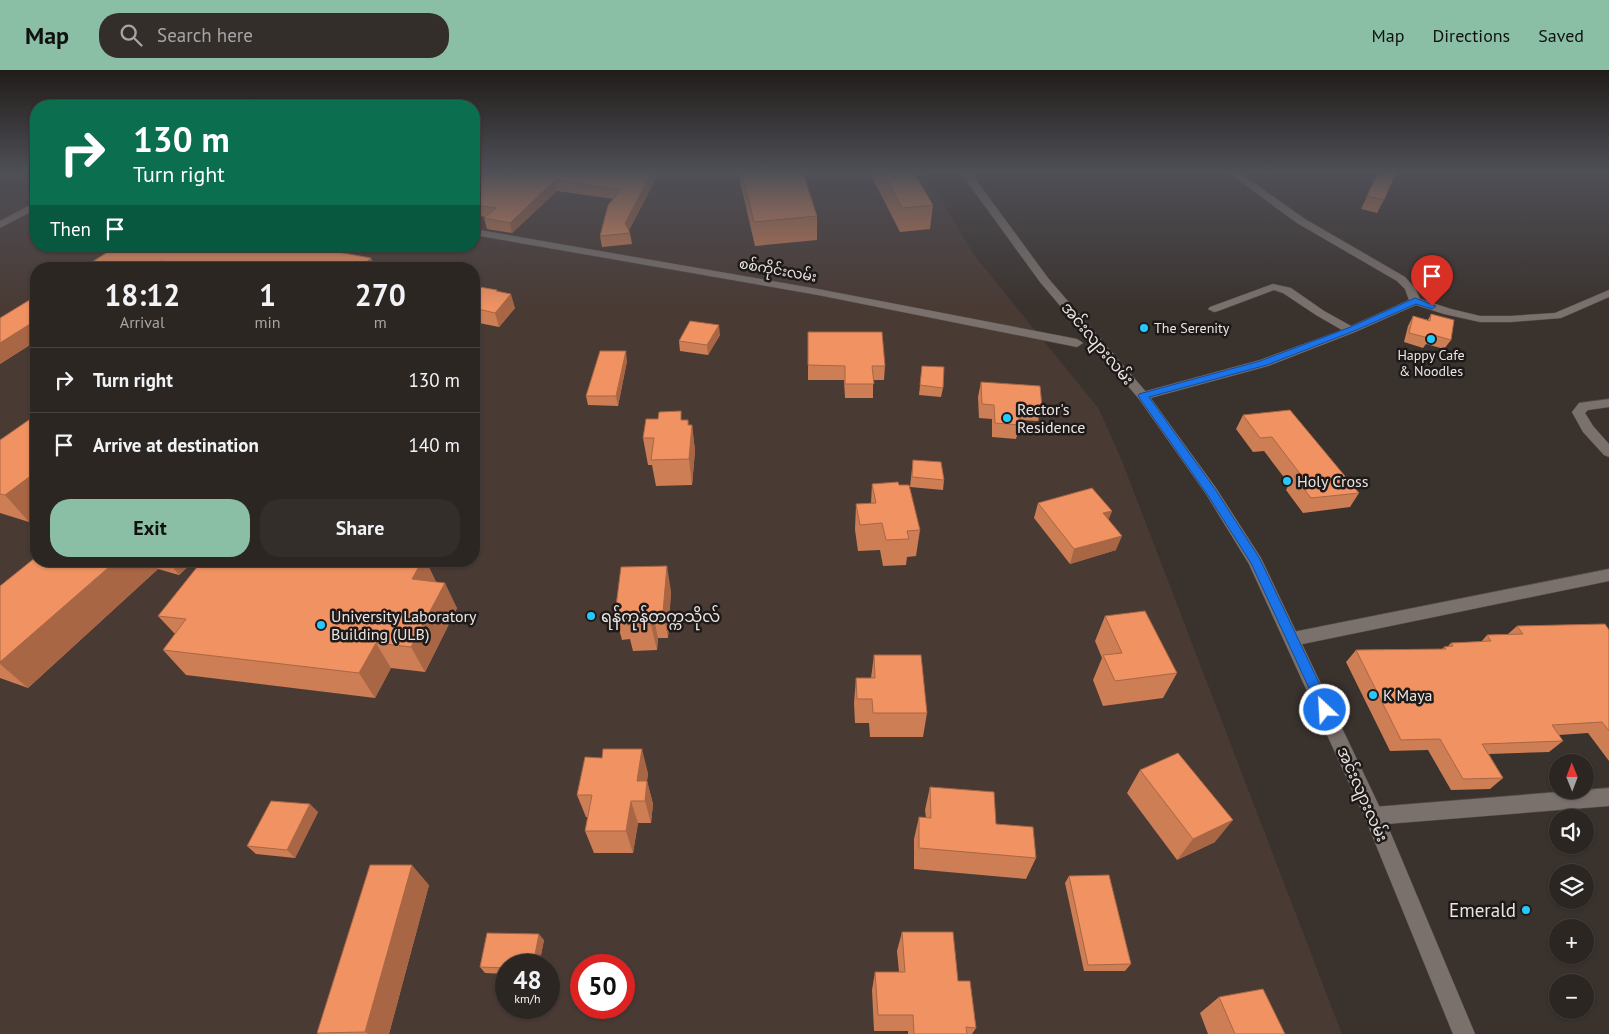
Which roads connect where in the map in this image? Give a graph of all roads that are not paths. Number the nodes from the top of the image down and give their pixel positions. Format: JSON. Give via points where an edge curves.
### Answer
{"nodes":[{"id":1,"x":13,"y":218,"type":"edge"},
{"id":2,"x":997,"y":218,"type":"edge"},
{"id":3,"x":1297,"y":218,"type":"edge"},
{"id":4,"x":0,"y":225,"type":"edge"},
{"id":5,"x":480,"y":233,"type":"edge"},
{"id":6,"x":1609,"y":293,"type":"edge"},
{"id":7,"x":1415,"y":301,"type":"junction"},
{"id":8,"x":1214,"y":309,"type":"dead end"},
{"id":9,"x":1351,"y":330,"type":"junction"},
{"id":10,"x":1077,"y":343,"type":"dead end"},
{"id":11,"x":1143,"y":396,"type":"junction"},
{"id":12,"x":1609,"y":403,"type":"edge"},
{"id":13,"x":1609,"y":452,"type":"edge"},
{"id":14,"x":1609,"y":575,"type":"edge"},
{"id":15,"x":1293,"y":639,"type":"junction"},
{"id":16,"x":1609,"y":797,"type":"edge"},
{"id":17,"x":1374,"y":816,"type":"junction"},
{"id":18,"x":1464,"y":1034,"type":"edge"}],
"edges":[{"from":1,"to":4,"type":"street"},
{"from":2,"to":11,"type":"street","name":"အင်းလျားလမ်း","via":[[1044,280]]},
{"from":3,"to":7,"type":"street","via":[[1401,279],[1410,288]]},
{"from":5,"to":10,"type":"street","name":"စစ်ကိုင်းလမ်း","via":[[818,292]]},
{"from":6,"to":7,"type":"street","via":[[1557,316],[1511,318],[1480,319]]},
{"from":7,"to":9,"type":"street"},
{"from":8,"to":9,"type":"street","via":[[1273,287],[1286,290]]},
{"from":9,"to":11,"type":"street","via":[[1264,363]]},
{"from":11,"to":15,"type":"street","name":"အင်းလျားလမ်း","via":[[1211,491],[1256,562]]},
{"from":12,"to":13,"type":"street","via":[[1584,406],[1578,412],[1588,429]]},
{"from":14,"to":15,"type":"street"},
{"from":15,"to":17,"type":"street","name":"အင်းလျားလမ်း"},
{"from":16,"to":17,"type":"street"},
{"from":17,"to":18,"type":"street","name":"အင်းလျားလမ်း"}]}
